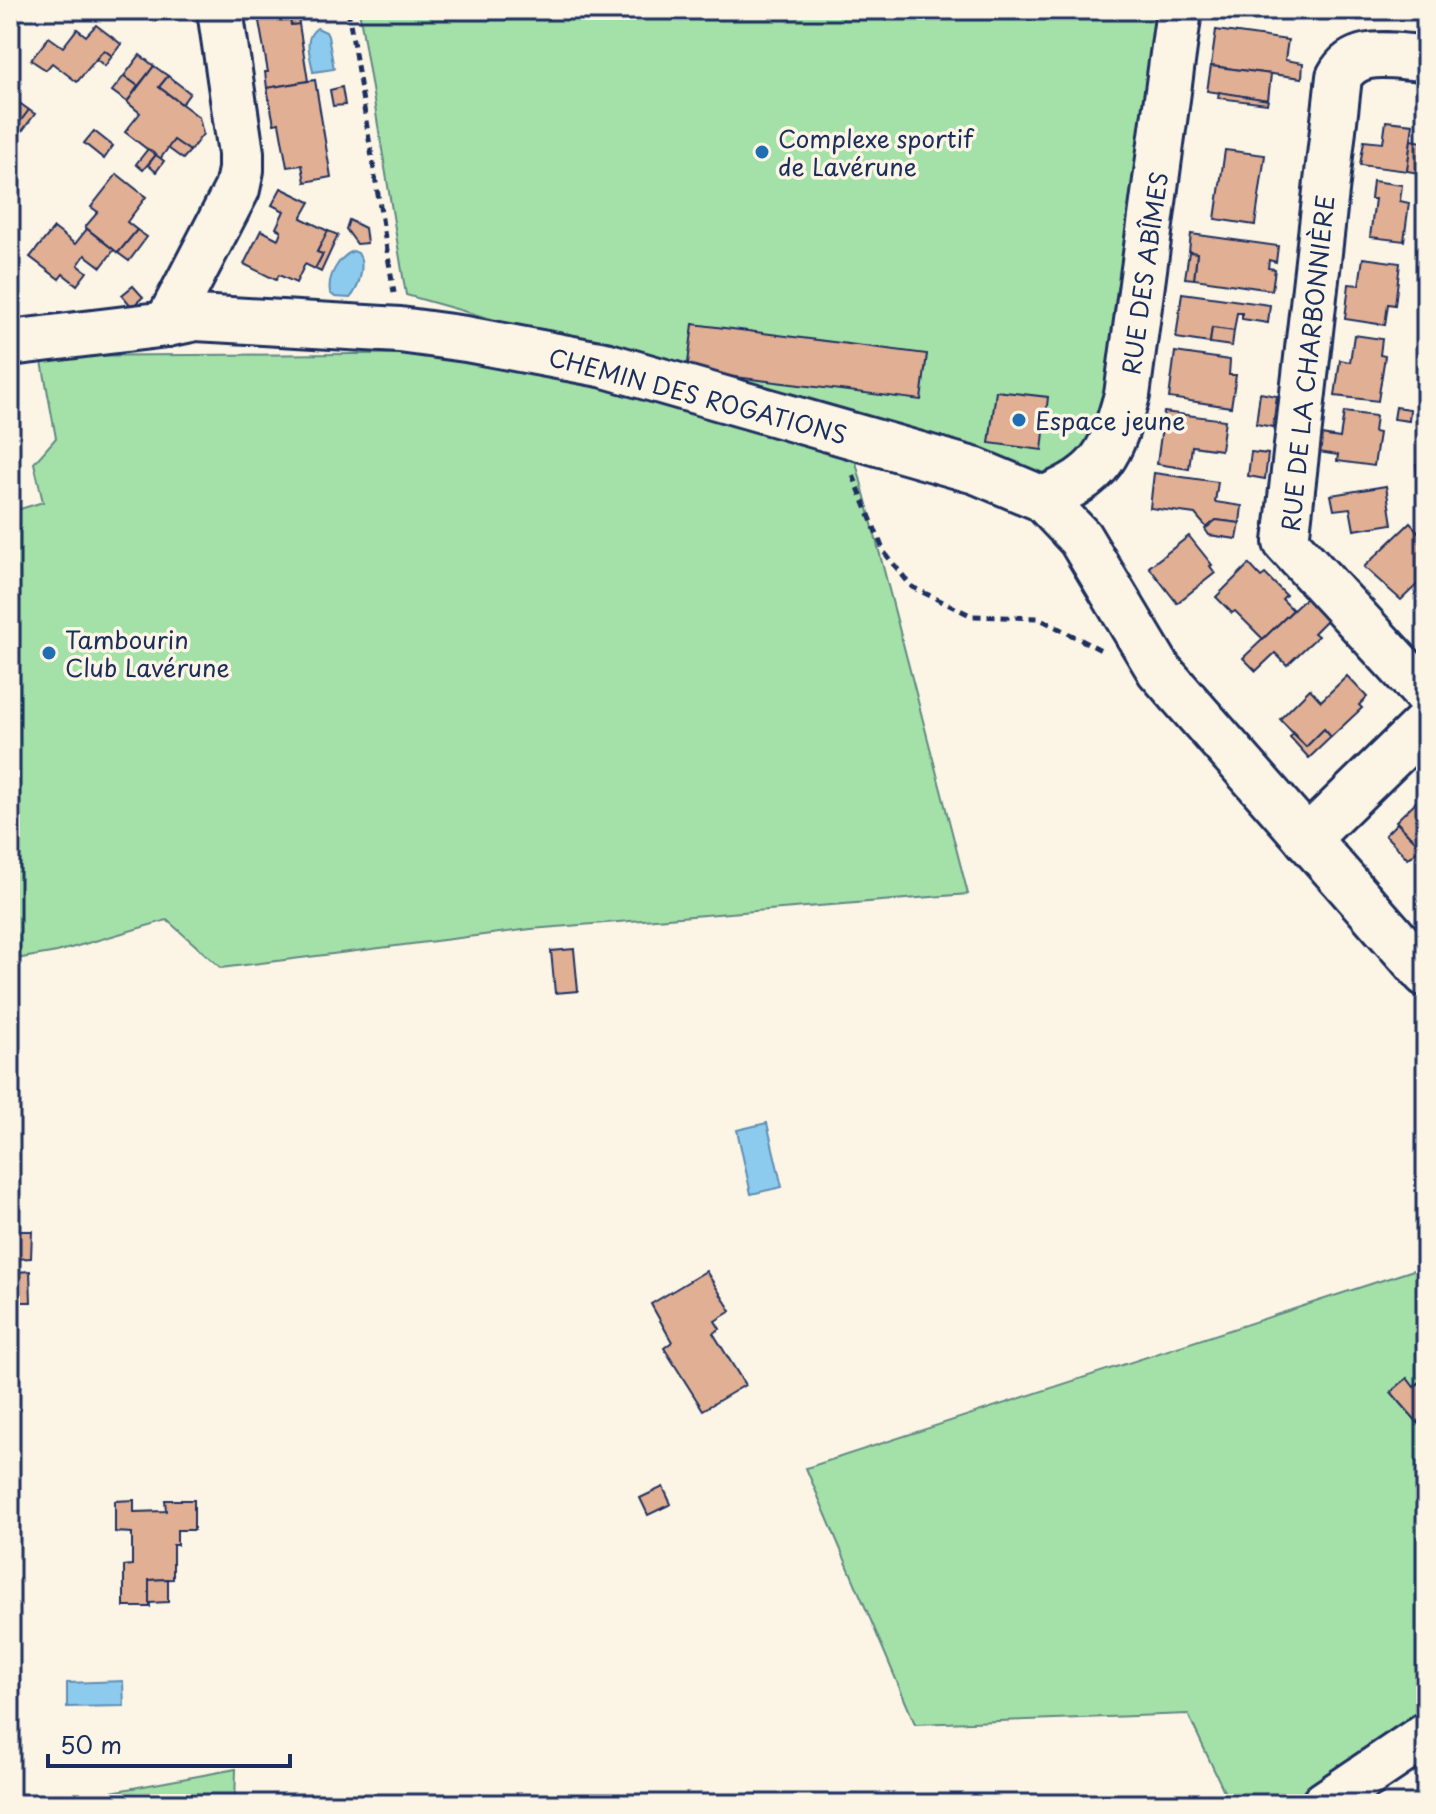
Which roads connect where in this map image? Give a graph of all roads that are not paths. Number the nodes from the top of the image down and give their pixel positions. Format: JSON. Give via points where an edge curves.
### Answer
{"nodes":[{"id":1,"x":220,"y":10,"type":"edge"},
{"id":2,"x":1179,"y":10,"type":"edge"},
{"id":3,"x":1426,"y":58,"type":"edge"},
{"id":4,"x":167,"y":324,"type":"junction"},
{"id":5,"x":16,"y":342,"type":"edge"},
{"id":6,"x":1043,"y":499,"type":"junction"},
{"id":7,"x":1426,"y":694,"type":"edge"},
{"id":8,"x":1426,"y":723,"type":"edge"},
{"id":9,"x":1307,"y":839,"type":"junction"},
{"id":10,"x":1426,"y":974,"type":"edge"},
{"id":11,"x":1426,"y":1735,"type":"edge"},
{"id":12,"x":1324,"y":1804,"type":"edge"}],
"edges":[{"from":1,"to":4,"type":"street","via":[[241,170],[237,189]]},
{"from":2,"to":6,"type":"street","name":"RUE DES ABÎMES","via":[[1127,395],[1114,442],[1095,469]]},
{"from":3,"to":7,"type":"street","name":"RUE DE LA CHARBONNIÈRE","via":[[1361,56],[1346,63],[1339,77],[1286,542]]},
{"from":4,"to":5,"type":"street","name":"CHEMIN DES ROGATIONS"},
{"from":4,"to":6,"type":"street","name":"CHEMIN DES ROGATIONS","via":[[212,318],[400,330],[605,365],[976,471]]},
{"from":6,"to":9,"type":"street","via":[[1080,538],[1152,659]]},
{"from":8,"to":9,"type":"street"},
{"from":9,"to":10,"type":"street"},
{"from":11,"to":12,"type":"street"}]}
